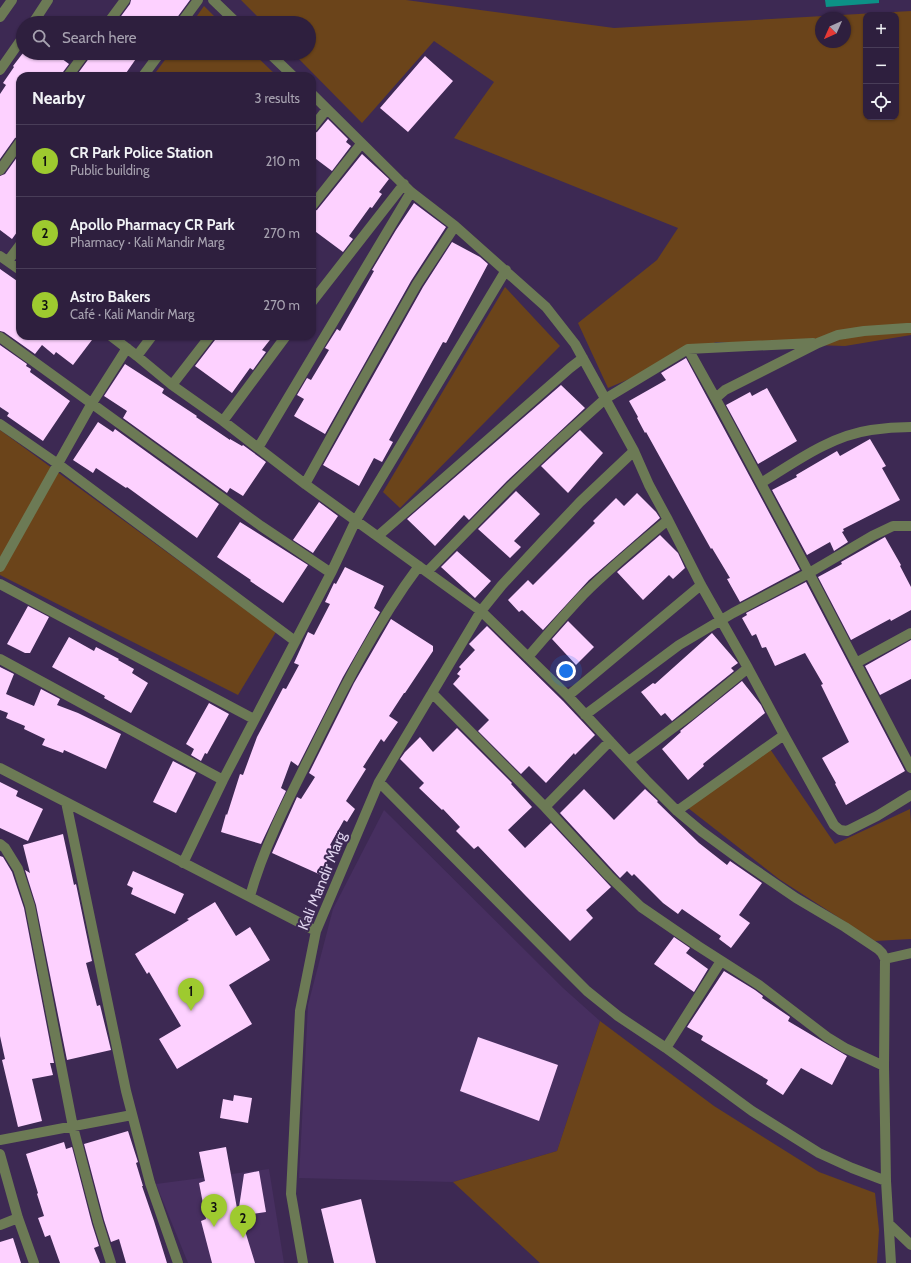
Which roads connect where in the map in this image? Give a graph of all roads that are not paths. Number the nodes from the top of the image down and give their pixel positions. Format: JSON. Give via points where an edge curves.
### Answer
{"nodes":[{"id":1,"x":12,"y":0,"type":"edge"},
{"id":2,"x":48,"y":0,"type":"edge"},
{"id":3,"x":125,"y":0,"type":"edge"},
{"id":4,"x":198,"y":0,"type":"edge"},
{"id":5,"x":213,"y":0,"type":"edge"},
{"id":6,"x":37,"y":16,"type":"edge"},
{"id":7,"x":113,"y":16,"type":"edge"},
{"id":8,"x":187,"y":16,"type":"edge"},
{"id":9,"x":230,"y":16,"type":"edge"},
{"id":10,"x":0,"y":17,"type":"edge"},
{"id":11,"x":16,"y":47,"type":"edge"},
{"id":12,"x":80,"y":60,"type":"edge"},
{"id":13,"x":155,"y":60,"type":"edge"},
{"id":14,"x":276,"y":60,"type":"edge"},
{"id":15,"x":0,"y":70,"type":"edge"},
{"id":16,"x":71,"y":72,"type":"edge"},
{"id":17,"x":146,"y":72,"type":"edge"},
{"id":18,"x":289,"y":72,"type":"edge"},
{"id":19,"x":316,"y":98,"type":"edge"},
{"id":20,"x":327,"y":109,"type":"junction"},
{"id":21,"x":316,"y":123,"type":"edge"},
{"id":22,"x":361,"y":144,"type":"junction"},
{"id":23,"x":16,"y":148,"type":"edge"},
{"id":24,"x":0,"y":170,"type":"edge"},
{"id":25,"x":404,"y":184,"type":"junction"},
{"id":26,"x":411,"y":192,"type":"junction"},
{"id":27,"x":316,"y":201,"type":"edge"},
{"id":28,"x":454,"y":226,"type":"junction"},
{"id":29,"x":16,"y":248,"type":"edge"},
{"id":30,"x":4,"y":258,"type":"edge"},
{"id":31,"x":16,"y":267,"type":"edge"},
{"id":32,"x":506,"y":270,"type":"junction"},
{"id":33,"x":316,"y":297,"type":"edge"},
{"id":34,"x":911,"y":328,"type":"edge"},
{"id":35,"x":0,"y":337,"type":"edge"},
{"id":36,"x":116,"y":340,"type":"edge"},
{"id":37,"x":149,"y":340,"type":"edge"},
{"id":38,"x":207,"y":340,"type":"edge"},
{"id":39,"x":283,"y":340,"type":"edge"},
{"id":40,"x":818,"y":343,"type":"junction"},
{"id":41,"x":127,"y":348,"type":"junction"},
{"id":42,"x":688,"y":349,"type":"junction"},
{"id":43,"x":137,"y":356,"type":"junction"},
{"id":44,"x":583,"y":358,"type":"junction"},
{"id":45,"x":172,"y":385,"type":"junction"},
{"id":46,"x":605,"y":399,"type":"junction"},
{"id":47,"x":717,"y":401,"type":"junction"},
{"id":48,"x":92,"y":403,"type":"junction"},
{"id":49,"x":223,"y":421,"type":"junction"},
{"id":50,"x":0,"y":424,"type":"edge"},
{"id":51,"x":911,"y":427,"type":"edge"},
{"id":52,"x":258,"y":448,"type":"junction"},
{"id":53,"x":634,"y":451,"type":"junction"},
{"id":54,"x":58,"y":464,"type":"junction"},
{"id":55,"x":761,"y":483,"type":"junction"},
{"id":56,"x":305,"y":484,"type":"junction"},
{"id":57,"x":356,"y":520,"type":"junction"},
{"id":58,"x":668,"y":520,"type":"junction"},
{"id":59,"x":911,"y":526,"type":"edge"},
{"id":60,"x":378,"y":536,"type":"junction"},
{"id":61,"x":419,"y":566,"type":"junction"},
{"id":62,"x":0,"y":567,"type":"edge"},
{"id":63,"x":428,"y":572,"type":"junction"},
{"id":64,"x":331,"y":573,"type":"junction"},
{"id":65,"x":809,"y":573,"type":"junction"},
{"id":66,"x":0,"y":584,"type":"edge"},
{"id":67,"x":701,"y":585,"type":"junction"},
{"id":68,"x":481,"y":611,"type":"junction"},
{"id":69,"x":721,"y":621,"type":"junction"},
{"id":70,"x":911,"y":633,"type":"edge"},
{"id":71,"x":295,"y":641,"type":"junction"},
{"id":72,"x":528,"y":657,"type":"junction"},
{"id":73,"x":0,"y":659,"type":"edge"},
{"id":74,"x":856,"y":663,"type":"junction"},
{"id":75,"x":748,"y":668,"type":"junction"},
{"id":76,"x":432,"y":693,"type":"junction"},
{"id":77,"x":568,"y":696,"type":"junction"},
{"id":78,"x":585,"y":715,"type":"junction"},
{"id":79,"x":254,"y":719,"type":"junction"},
{"id":80,"x":784,"y":735,"type":"junction"},
{"id":81,"x":610,"y":741,"type":"junction"},
{"id":82,"x":629,"y":761,"type":"junction"},
{"id":83,"x":0,"y":768,"type":"edge"},
{"id":84,"x":911,"y":768,"type":"edge"},
{"id":85,"x":223,"y":780,"type":"junction"},
{"id":86,"x":379,"y":782,"type":"junction"},
{"id":87,"x":911,"y":795,"type":"edge"},
{"id":88,"x":66,"y":802,"type":"junction"},
{"id":89,"x":545,"y":807,"type":"junction"},
{"id":90,"x":676,"y":810,"type":"junction"},
{"id":91,"x":0,"y":844,"type":"edge"},
{"id":92,"x":184,"y":863,"type":"junction"},
{"id":93,"x":250,"y":896,"type":"junction"},
{"id":94,"x":316,"y":930,"type":"junction"},
{"id":95,"x":911,"y":953,"type":"edge"},
{"id":96,"x":885,"y":959,"type":"junction"},
{"id":97,"x":721,"y":961,"type":"junction"},
{"id":98,"x":666,"y":1048,"type":"junction"},
{"id":99,"x":884,"y":1066,"type":"junction"},
{"id":100,"x":132,"y":1115,"type":"junction"},
{"id":101,"x":73,"y":1127,"type":"junction"},
{"id":102,"x":0,"y":1140,"type":"edge"},
{"id":103,"x":0,"y":1154,"type":"edge"},
{"id":104,"x":886,"y":1181,"type":"junction"},
{"id":105,"x":18,"y":1218,"type":"junction"},
{"id":106,"x":889,"y":1224,"type":"junction"},
{"id":107,"x":0,"y":1225,"type":"edge"},
{"id":108,"x":911,"y":1245,"type":"edge"},
{"id":109,"x":34,"y":1263,"type":"edge"},
{"id":110,"x":111,"y":1263,"type":"edge"},
{"id":111,"x":178,"y":1263,"type":"edge"},
{"id":112,"x":303,"y":1263,"type":"edge"},
{"id":113,"x":891,"y":1263,"type":"edge"}],
"edges":[{"from":1,"to":10,"type":"street"},
{"from":2,"to":6,"type":"street"},
{"from":3,"to":7,"type":"street"},
{"from":4,"to":8,"type":"street"},
{"from":5,"to":9,"type":"street"},
{"from":11,"to":15,"type":"street"},
{"from":12,"to":16,"type":"street"},
{"from":13,"to":17,"type":"street"},
{"from":14,"to":18,"type":"street"},
{"from":19,"to":20,"type":"street"},
{"from":20,"to":21,"type":"street"},
{"from":20,"to":22,"type":"street"},
{"from":22,"to":25,"type":"street"},
{"from":22,"to":27,"type":"street"},
{"from":23,"to":24,"type":"street"},
{"from":25,"to":26,"type":"street"},
{"from":25,"to":33,"type":"street"},
{"from":26,"to":28,"type":"street"},
{"from":26,"to":52,"type":"street"},
{"from":28,"to":32,"type":"street"},
{"from":28,"to":56,"type":"street","via":[[417,284]]},
{"from":29,"to":30,"type":"street"},
{"from":30,"to":31,"type":"street"},
{"from":32,"to":44,"type":"street","via":[[546,307]]},
{"from":32,"to":57,"type":"street"},
{"from":34,"to":40,"type":"street","via":[[838,335]]},
{"from":35,"to":48,"type":"street"},
{"from":36,"to":41,"type":"street"},
{"from":37,"to":43,"type":"street"},
{"from":38,"to":45,"type":"street"},
{"from":39,"to":49,"type":"street"},
{"from":40,"to":42,"type":"street"},
{"from":40,"to":47,"type":"street","via":[[725,390],[717,397]]},
{"from":41,"to":43,"type":"street"},
{"from":41,"to":48,"type":"street"},
{"from":42,"to":46,"type":"street"},
{"from":42,"to":47,"type":"street"},
{"from":43,"to":45,"type":"street"},
{"from":44,"to":46,"type":"street"},
{"from":44,"to":60,"type":"street"},
{"from":45,"to":49,"type":"street"},
{"from":46,"to":53,"type":"street"},
{"from":46,"to":63,"type":"street","via":[[511,486]]},
{"from":47,"to":55,"type":"street"},
{"from":48,"to":54,"type":"street"},
{"from":48,"to":64,"type":"street","via":[[261,526]]},
{"from":49,"to":52,"type":"street"},
{"from":50,"to":54,"type":"street"},
{"from":51,"to":55,"type":"street","via":[[870,430],[842,438],[816,448]]},
{"from":52,"to":56,"type":"street"},
{"from":53,"to":58,"type":"street"},
{"from":53,"to":68,"type":"street","name":"Kali Mandir Marg","via":[[580,502]]},
{"from":54,"to":62,"type":"street"},
{"from":54,"to":71,"type":"street"},
{"from":55,"to":65,"type":"street"},
{"from":56,"to":57,"type":"street"},
{"from":57,"to":60,"type":"street"},
{"from":57,"to":64,"type":"street"},
{"from":58,"to":67,"type":"street"},
{"from":58,"to":72,"type":"street","via":[[583,595]]},
{"from":59,"to":65,"type":"street","via":[[893,526],[879,532]]},
{"from":60,"to":61,"type":"street"},
{"from":61,"to":63,"type":"street"},
{"from":61,"to":93,"type":"street","via":[[371,641],[329,717],[289,798],[257,871]]},
{"from":63,"to":68,"type":"street"},
{"from":64,"to":71,"type":"street"},
{"from":65,"to":69,"type":"street"},
{"from":65,"to":74,"type":"street"},
{"from":66,"to":79,"type":"street"},
{"from":67,"to":69,"type":"street"},
{"from":67,"to":77,"type":"street"},
{"from":68,"to":72,"type":"street"},
{"from":68,"to":76,"type":"street","name":"Kali Mandir Marg"},
{"from":69,"to":75,"type":"street"},
{"from":69,"to":78,"type":"street","via":[[679,645]]},
{"from":70,"to":74,"type":"street"},
{"from":71,"to":79,"type":"street"},
{"from":72,"to":77,"type":"street"},
{"from":73,"to":85,"type":"street"},
{"from":74,"to":84,"type":"street"},
{"from":75,"to":80,"type":"street"},
{"from":75,"to":82,"type":"street"},
{"from":76,"to":86,"type":"street","name":"Kali Mandir Marg"},
{"from":76,"to":89,"type":"street"},
{"from":77,"to":78,"type":"street"},
{"from":78,"to":81,"type":"street"},
{"from":79,"to":85,"type":"street"},
{"from":80,"to":87,"type":"street","via":[[834,825],[840,830],[847,831]]},
{"from":80,"to":90,"type":"street"},
{"from":81,"to":82,"type":"street"},
{"from":81,"to":89,"type":"street"},
{"from":82,"to":90,"type":"street"},
{"from":83,"to":88,"type":"street"},
{"from":85,"to":92,"type":"street"},
{"from":86,"to":94,"type":"street","name":"Kali Mandir Marg"},
{"from":86,"to":98,"type":"street","via":[[587,991],[618,1016]]},
{"from":88,"to":92,"type":"street"},
{"from":88,"to":100,"type":"street"},
{"from":89,"to":97,"type":"street","via":[[641,907]]},
{"from":90,"to":96,"type":"street","via":[[742,861],[878,949]]},
{"from":91,"to":101,"type":"street","via":[[18,869],[30,906]]},
{"from":92,"to":93,"type":"street"},
{"from":93,"to":94,"type":"street"},
{"from":94,"to":112,"type":"street","name":"Kali Mandir Marg","via":[[300,1011],[291,1194]]},
{"from":95,"to":96,"type":"street"},
{"from":96,"to":99,"type":"street"},
{"from":97,"to":98,"type":"street"},
{"from":97,"to":99,"type":"street","via":[[833,1041]]},
{"from":98,"to":104,"type":"street","via":[[752,1111],[819,1153]]},
{"from":99,"to":104,"type":"street"},
{"from":100,"to":101,"type":"street"},
{"from":100,"to":111,"type":"street","via":[[150,1183]]},
{"from":101,"to":102,"type":"street"},
{"from":101,"to":110,"type":"street"},
{"from":103,"to":105,"type":"street"},
{"from":104,"to":106,"type":"street"},
{"from":105,"to":107,"type":"street"},
{"from":105,"to":109,"type":"street"},
{"from":106,"to":108,"type":"street"},
{"from":106,"to":113,"type":"street"}]}
